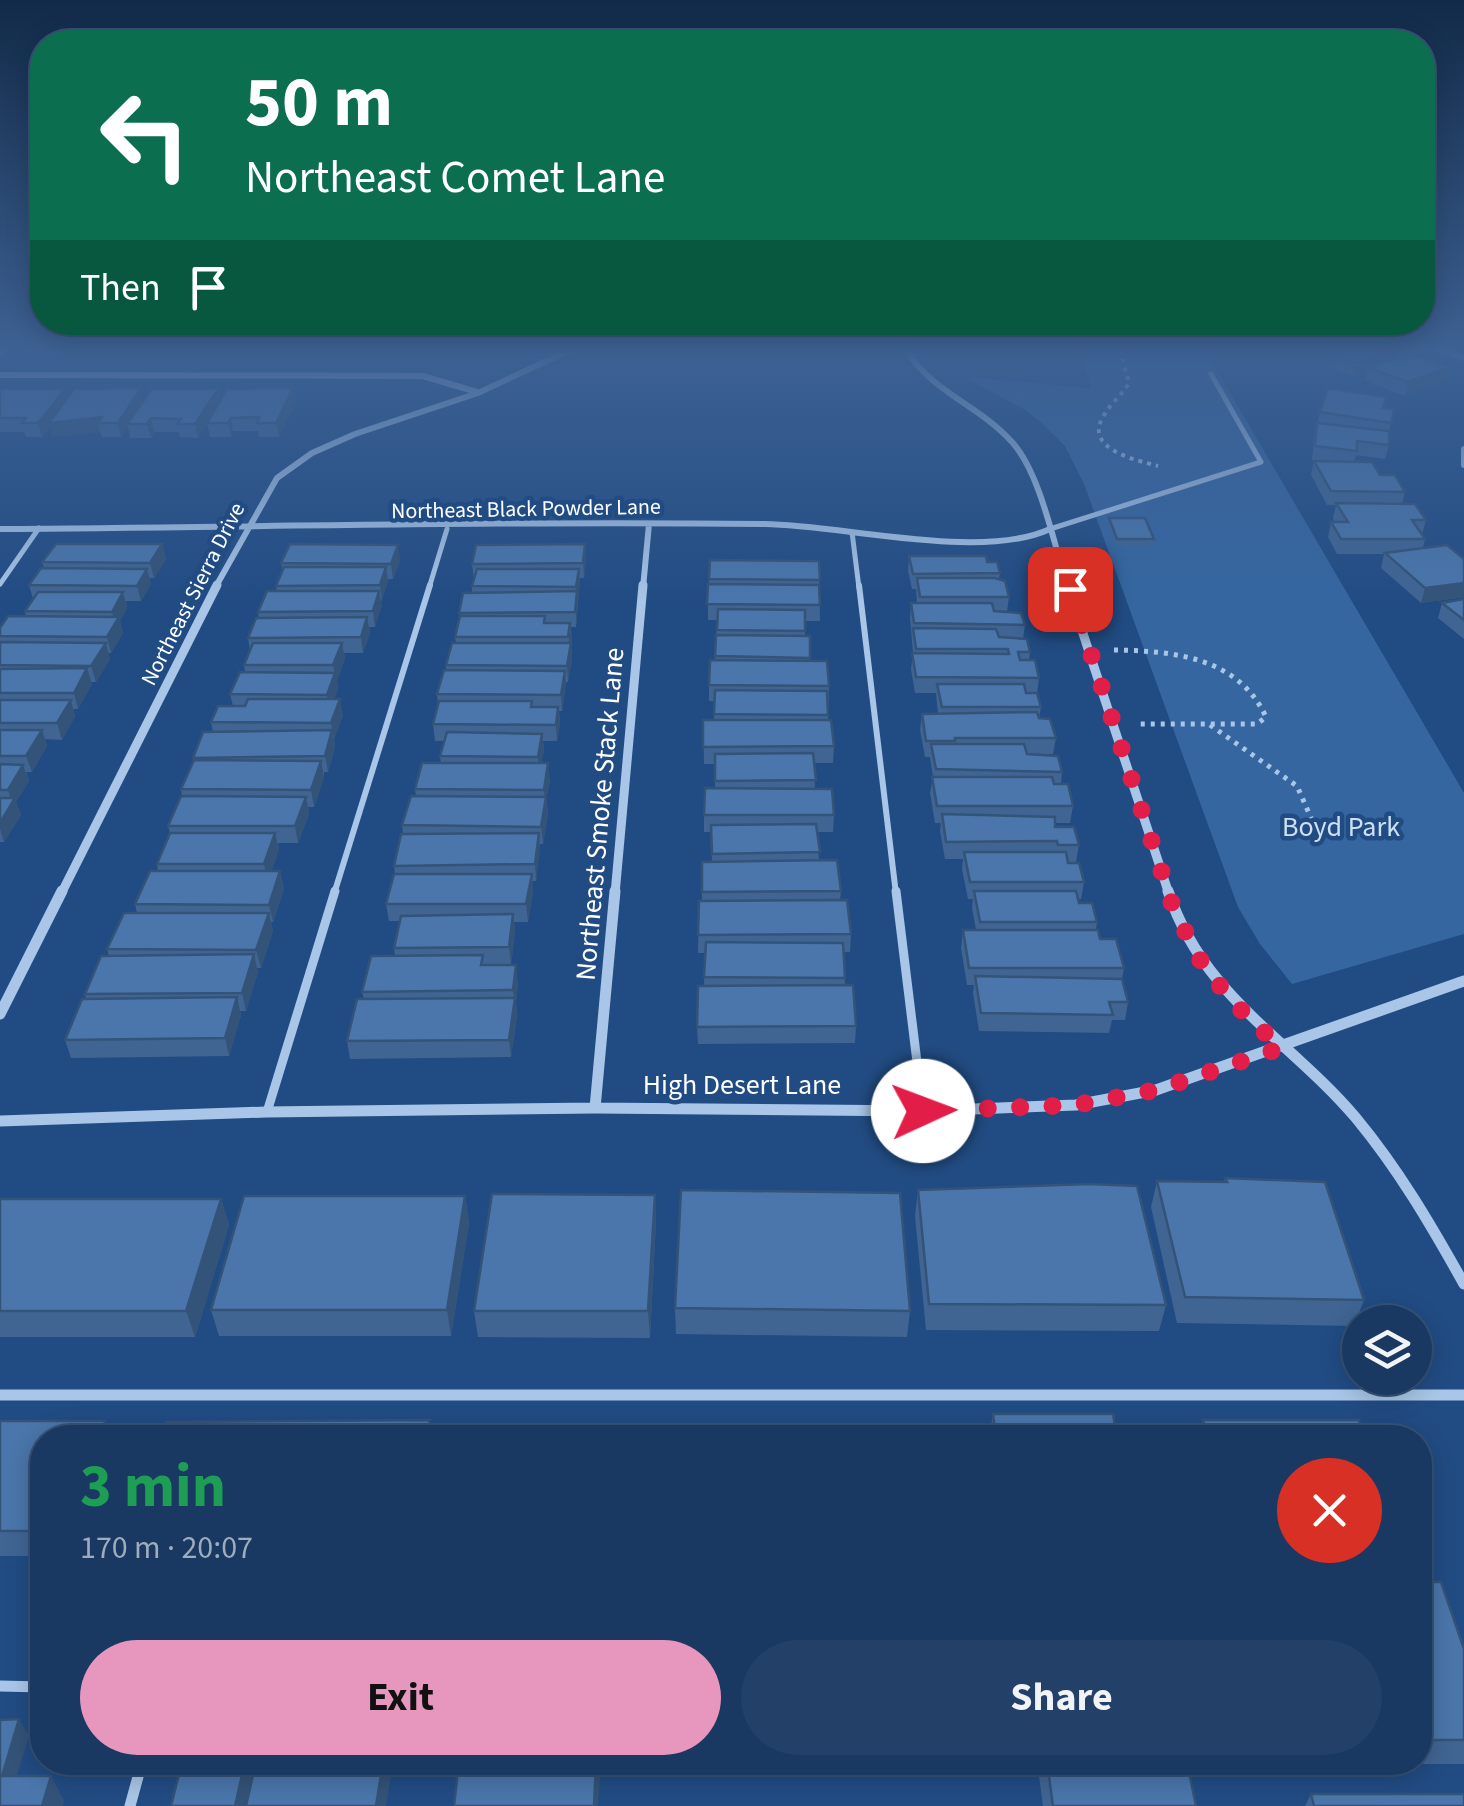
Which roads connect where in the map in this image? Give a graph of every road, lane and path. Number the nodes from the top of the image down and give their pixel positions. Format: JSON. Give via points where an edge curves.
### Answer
{"nodes":[{"id":1,"x":354,"y":434,"type":"edge"},
{"id":2,"x":1009,"y":434,"type":"edge"},
{"id":3,"x":1102,"y":434,"type":"edge"},
{"id":4,"x":1245,"y":434,"type":"edge"},
{"id":5,"x":1464,"y":449,"type":"edge"},
{"id":6,"x":1464,"y":465,"type":"edge"},
{"id":7,"x":1202,"y":482,"type":"junction"},
{"id":8,"x":649,"y":524,"type":"junction"},
{"id":9,"x":0,"y":528,"type":"edge"},
{"id":10,"x":39,"y":528,"type":"junction"},
{"id":11,"x":245,"y":529,"type":"junction"},
{"id":12,"x":448,"y":529,"type":"junction"},
{"id":13,"x":1050,"y":529,"type":"junction"},
{"id":14,"x":852,"y":532,"type":"junction"},
{"id":15,"x":0,"y":584,"type":"edge"},
{"id":16,"x":1089,"y":649,"type":"junction"},
{"id":17,"x":1114,"y":724,"type":"junction"},
{"id":18,"x":1209,"y":724,"type":"junction"},
{"id":19,"x":1327,"y":836,"type":"dead end"},
{"id":20,"x":1464,"y":982,"type":"edge"},
{"id":21,"x":0,"y":1014,"type":"edge"},
{"id":22,"x":1281,"y":1048,"type":"junction"},
{"id":23,"x":596,"y":1108,"type":"junction"},
{"id":24,"x":923,"y":1111,"type":"junction"},
{"id":25,"x":266,"y":1112,"type":"junction"},
{"id":26,"x":0,"y":1121,"type":"edge"},
{"id":27,"x":1464,"y":1284,"type":"edge"},
{"id":28,"x":1464,"y":1394,"type":"edge"},
{"id":29,"x":0,"y":1395,"type":"edge"},
{"id":30,"x":0,"y":1686,"type":"edge"},
{"id":31,"x":30,"y":1687,"type":"edge"},
{"id":32,"x":138,"y":1775,"type":"edge"},
{"id":33,"x":130,"y":1806,"type":"edge"}],
"edges":[{"from":1,"to":11,"type":"street","name":"Northeast Sierra Drive","via":[[278,478]]},
{"from":2,"to":13,"type":"street","via":[[1027,462]]},
{"from":3,"to":7,"type":"path","via":[[1112,450]]},
{"from":4,"to":7,"type":"lane","via":[[1261,462]]},
{"from":5,"to":6,"type":"street"},
{"from":7,"to":13,"type":"lane"},
{"from":8,"to":12,"type":"street","name":"Northeast Black Powder Lane"},
{"from":8,"to":14,"type":"street","name":"Northeast Black Powder Lane"},
{"from":8,"to":23,"type":"street","name":"Northeast Smoke Stack Lane"},
{"from":9,"to":10,"type":"street","name":"Northeast Black Powder Lane"},
{"from":10,"to":11,"type":"street","name":"Northeast Black Powder Lane"},
{"from":10,"to":15,"type":"lane"},
{"from":11,"to":12,"type":"street","name":"Northeast Black Powder Lane"},
{"from":11,"to":21,"type":"street","name":"Northeast Sierra Drive"},
{"from":12,"to":25,"type":"lane"},
{"from":13,"to":14,"type":"street","name":"Northeast Black Powder Lane","via":[[1008,540]]},
{"from":13,"to":16,"type":"street"},
{"from":14,"to":24,"type":"lane"},
{"from":16,"to":17,"type":"street"},
{"from":16,"to":18,"type":"path","via":[[1166,651],[1213,663],[1250,692],[1266,717],[1257,724]]},
{"from":17,"to":18,"type":"path"},
{"from":17,"to":22,"type":"street","via":[[1174,910],[1204,967]]},
{"from":18,"to":19,"type":"path","via":[[1297,786],[1315,827]]},
{"from":20,"to":22,"type":"street","name":"High Desert Lane"},
{"from":22,"to":24,"type":"street","name":"High Desert Lane","via":[[1156,1090],[1076,1105]]},
{"from":22,"to":27,"type":"street","via":[[1353,1115],[1411,1188]]},
{"from":23,"to":24,"type":"street","name":"High Desert Lane"},
{"from":23,"to":25,"type":"street","name":"High Desert Lane"},
{"from":25,"to":26,"type":"street","name":"High Desert Lane"},
{"from":28,"to":29,"type":"lane"},
{"from":30,"to":31,"type":"lane"},
{"from":32,"to":33,"type":"lane"}]}
